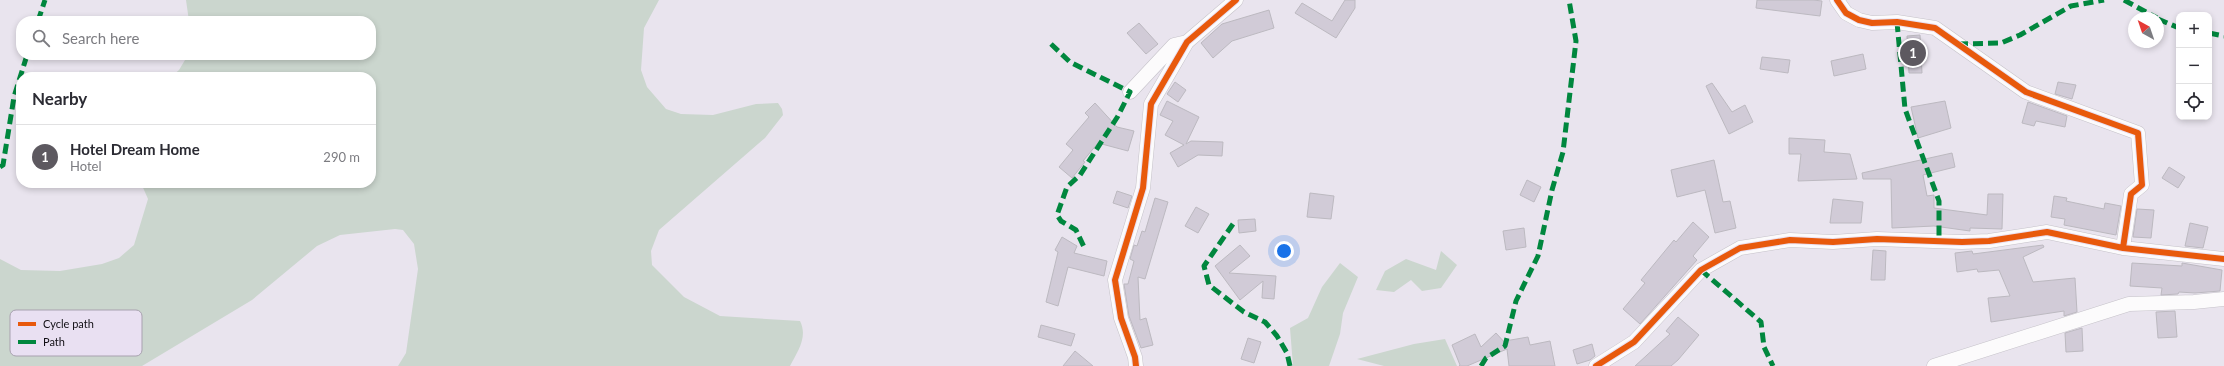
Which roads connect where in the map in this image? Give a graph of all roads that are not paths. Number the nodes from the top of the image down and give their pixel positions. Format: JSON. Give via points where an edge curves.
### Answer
{"nodes":[{"id":1,"x":1236,"y":0,"type":"edge"},
{"id":2,"x":1837,"y":0,"type":"edge"},
{"id":3,"x":1187,"y":42,"type":"junction"},
{"id":4,"x":1130,"y":92,"type":"dead end"},
{"id":5,"x":2123,"y":248,"type":"junction"},
{"id":6,"x":2224,"y":259,"type":"edge"},
{"id":7,"x":2224,"y":299,"type":"edge"},
{"id":8,"x":1136,"y":366,"type":"edge"},
{"id":9,"x":1596,"y":366,"type":"edge"},
{"id":10,"x":1934,"y":366,"type":"edge"}],
"edges":[{"from":1,"to":3,"type":"street"},
{"from":2,"to":5,"type":"street","via":[[1846,12],[1859,20],[1935,28],[2026,92],[2138,133],[2142,185],[2131,194]]},
{"from":3,"to":4,"type":"street","via":[[1174,45]]},
{"from":3,"to":8,"type":"street","via":[[1151,104],[1143,188],[1115,280],[1121,318]]},
{"from":5,"to":6,"type":"street"},
{"from":5,"to":9,"type":"street","via":[[2047,232],[2006,236],[1989,241],[1790,240],[1740,248],[1701,270],[1634,342]]},
{"from":7,"to":10,"type":"street","via":[[2129,304]]}]}
